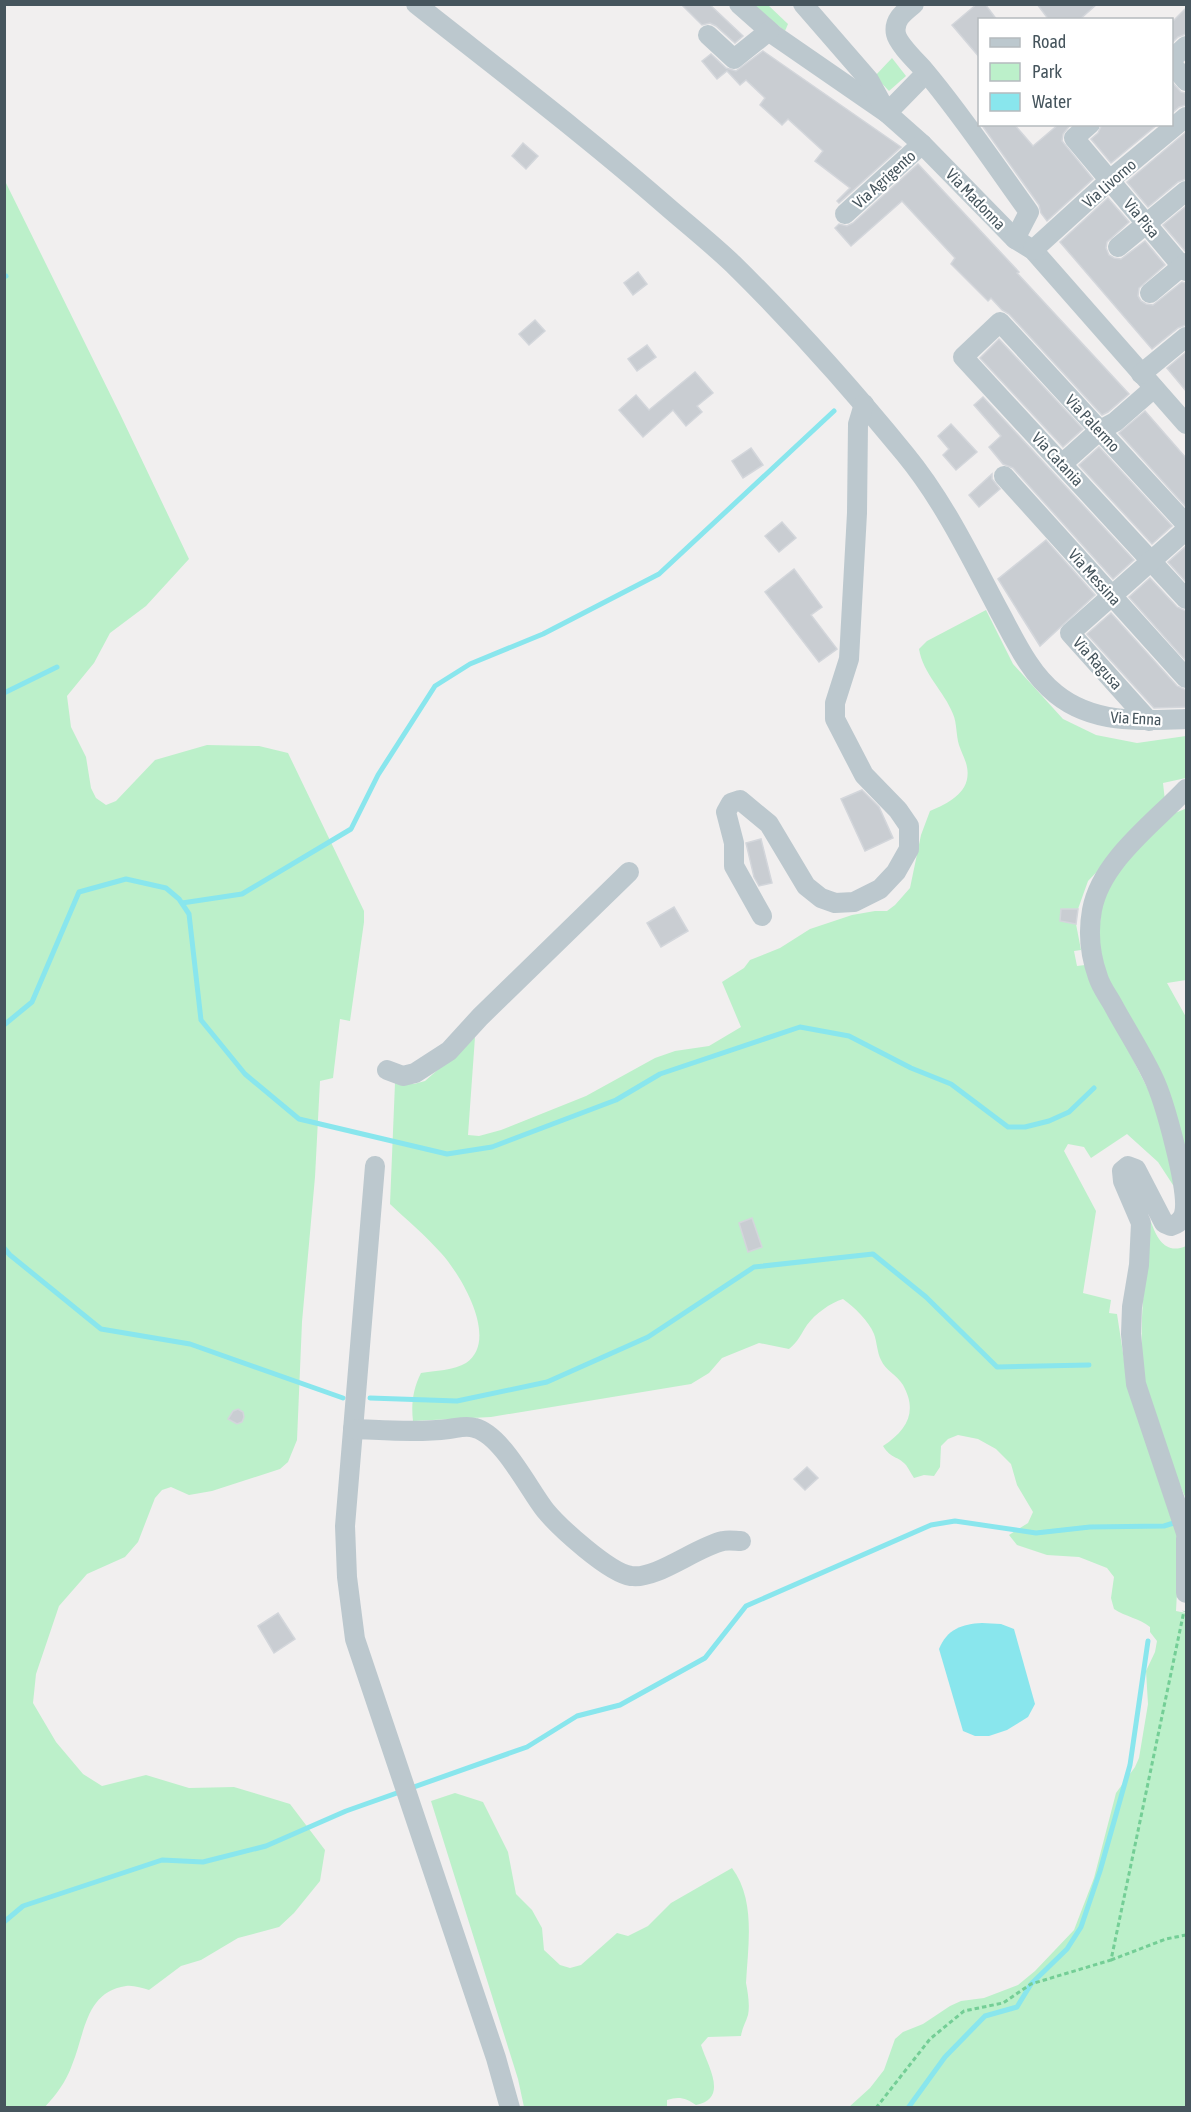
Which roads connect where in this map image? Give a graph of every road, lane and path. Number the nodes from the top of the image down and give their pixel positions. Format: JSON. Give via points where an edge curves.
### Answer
{"nodes":[{"id":1,"x":416,"y":4,"type":"edge"},
{"id":2,"x":739,"y":4,"type":"edge"},
{"id":3,"x":803,"y":4,"type":"edge"},
{"id":4,"x":914,"y":4,"type":"edge"},
{"id":5,"x":769,"y":31,"type":"junction"},
{"id":6,"x":708,"y":35,"type":"dead end"},
{"id":7,"x":1186,"y":46,"type":"edge"},
{"id":8,"x":1173,"y":57,"type":"edge"},
{"id":9,"x":1173,"y":65,"type":"edge"},
{"id":10,"x":926,"y":73,"type":"junction"},
{"id":11,"x":1186,"y":81,"type":"edge"},
{"id":12,"x":887,"y":113,"type":"junction"},
{"id":13,"x":1186,"y":117,"type":"edge"},
{"id":14,"x":1088,"y":126,"type":"edge"},
{"id":15,"x":922,"y":144,"type":"junction"},
{"id":16,"x":1110,"y":180,"type":"junction"},
{"id":17,"x":1186,"y":191,"type":"edge"},
{"id":18,"x":845,"y":214,"type":"dead end"},
{"id":19,"x":1147,"y":224,"type":"junction"},
{"id":20,"x":1024,"y":244,"type":"junction"},
{"id":21,"x":1118,"y":247,"type":"dead end"},
{"id":22,"x":1185,"y":267,"type":"edge"},
{"id":23,"x":1150,"y":293,"type":"dead end"},
{"id":24,"x":1000,"y":322,"type":"joint"},
{"id":25,"x":1186,"y":337,"type":"edge"},
{"id":26,"x":1148,"y":381,"type":"junction"},
{"id":27,"x":864,"y":404,"type":"junction"},
{"id":28,"x":1186,"y":424,"type":"edge"},
{"id":29,"x":1100,"y":430,"type":"junction"},
{"id":30,"x":1062,"y":464,"type":"junction"},
{"id":31,"x":1004,"y":476,"type":"dead end"},
{"id":32,"x":1186,"y":524,"type":"edge"},
{"id":33,"x":1186,"y":530,"type":"edge"},
{"id":34,"x":1152,"y":561,"type":"junction"},
{"id":35,"x":1112,"y":596,"type":"junction"},
{"id":36,"x":1186,"y":599,"type":"edge"},
{"id":37,"x":1186,"y":678,"type":"edge"},
{"id":38,"x":1186,"y":719,"type":"edge"},
{"id":39,"x":1149,"y":721,"type":"junction"},
{"id":40,"x":1186,"y":789,"type":"edge"},
{"id":41,"x":1178,"y":803,"type":"edge"},
{"id":42,"x":629,"y":872,"type":"dead end"},
{"id":43,"x":762,"y":916,"type":"dead end"},
{"id":44,"x":387,"y":1070,"type":"dead end"},
{"id":45,"x":375,"y":1166,"type":"dead end"},
{"id":46,"x":353,"y":1429,"type":"junction"},
{"id":47,"x":1186,"y":1536,"type":"edge"},
{"id":48,"x":741,"y":1541,"type":"dead end"},
{"id":49,"x":1186,"y":1593,"type":"edge"},
{"id":50,"x":1186,"y":1935,"type":"edge"},
{"id":51,"x":1112,"y":1960,"type":"junction"},
{"id":52,"x":510,"y":2108,"type":"edge"},
{"id":53,"x":876,"y":2108,"type":"edge"}],
"edges":[{"from":1,"to":27,"type":"street","name":"Via Enna","via":[[611,157],[732,263]]},
{"from":2,"to":5,"type":"street","name":"Via Madonna"},
{"from":3,"to":12,"type":"street","via":[[869,80]]},
{"from":4,"to":10,"type":"street","via":[[897,20],[896,33]]},
{"from":5,"to":6,"type":"street","via":[[734,59]]},
{"from":5,"to":12,"type":"street","name":"Via Madonna"},
{"from":7,"to":8,"type":"street"},
{"from":9,"to":11,"type":"street"},
{"from":10,"to":12,"type":"street"},
{"from":10,"to":20,"type":"street","via":[[1029,213]]},
{"from":12,"to":15,"type":"street","name":"Via Madonna"},
{"from":13,"to":16,"type":"street","name":"Via Livorno"},
{"from":14,"to":16,"type":"street","name":"Via Pisa","via":[[1074,138]]},
{"from":15,"to":18,"type":"street","name":"Via Agrigento"},
{"from":15,"to":20,"type":"street","name":"Via Madonna"},
{"from":16,"to":19,"type":"street","name":"Via Pisa"},
{"from":16,"to":20,"type":"street","name":"Via Livorno"},
{"from":17,"to":19,"type":"street"},
{"from":19,"to":21,"type":"street"},
{"from":19,"to":22,"type":"street","name":"Via Pisa"},
{"from":20,"to":26,"type":"street","name":"Via Madonna"},
{"from":22,"to":23,"type":"street"},
{"from":24,"to":29,"type":"street","name":"Via Palermo"},
{"from":24,"to":30,"type":"street","name":"Via Catania","via":[[963,357]]},
{"from":25,"to":26,"type":"street"},
{"from":26,"to":28,"type":"street","name":"Via Madonna"},
{"from":26,"to":29,"type":"street","via":[[1115,422]]},
{"from":27,"to":39,"type":"street","name":"Via Enna","via":[[920,473],[1029,666],[1055,694],[1079,709],[1109,718]]},
{"from":27,"to":43,"type":"street","via":[[858,424],[849,659],[835,703],[835,719],[864,775],[909,826],[909,849],[880,889],[854,902],[835,903],[806,886],[769,825],[740,800],[730,803],[726,812],[734,843],[734,866]]},
{"from":29,"to":30,"type":"street"},
{"from":29,"to":32,"type":"street","name":"Via Palermo"},
{"from":30,"to":34,"type":"street","name":"Via Catania"},
{"from":31,"to":35,"type":"street","name":"Via Messina"},
{"from":33,"to":34,"type":"street"},
{"from":34,"to":35,"type":"street"},
{"from":34,"to":36,"type":"street","name":"Via Catania"},
{"from":35,"to":37,"type":"street","name":"Via Messina"},
{"from":35,"to":39,"type":"street","name":"Via Ragusa","via":[[1070,633]]},
{"from":38,"to":39,"type":"street","name":"Via Enna"},
{"from":40,"to":41,"type":"street"},
{"from":41,"to":47,"type":"street","via":[[1126,849],[1106,874],[1098,890],[1090,929],[1098,979],[1154,1079],[1182,1183],[1184,1214],[1171,1226],[1164,1223],[1136,1169],[1128,1166],[1122,1170],[1141,1223],[1131,1334],[1136,1384]]},
{"from":42,"to":44,"type":"street","via":[[449,1051],[415,1073],[403,1076]]},
{"from":45,"to":46,"type":"street"},
{"from":46,"to":48,"type":"street","via":[[477,1428],[491,1436],[546,1510],[603,1562],[622,1574],[646,1575],[701,1548],[725,1540]]},
{"from":46,"to":52,"type":"street","via":[[345,1526],[355,1639]]},
{"from":47,"to":49,"type":"street"},
{"from":49,"to":51,"type":"path"},
{"from":50,"to":51,"type":"path","via":[[1167,1938]]},
{"from":51,"to":53,"type":"path","via":[[1031,1984],[1003,2003],[964,2011],[930,2039]]}]}
